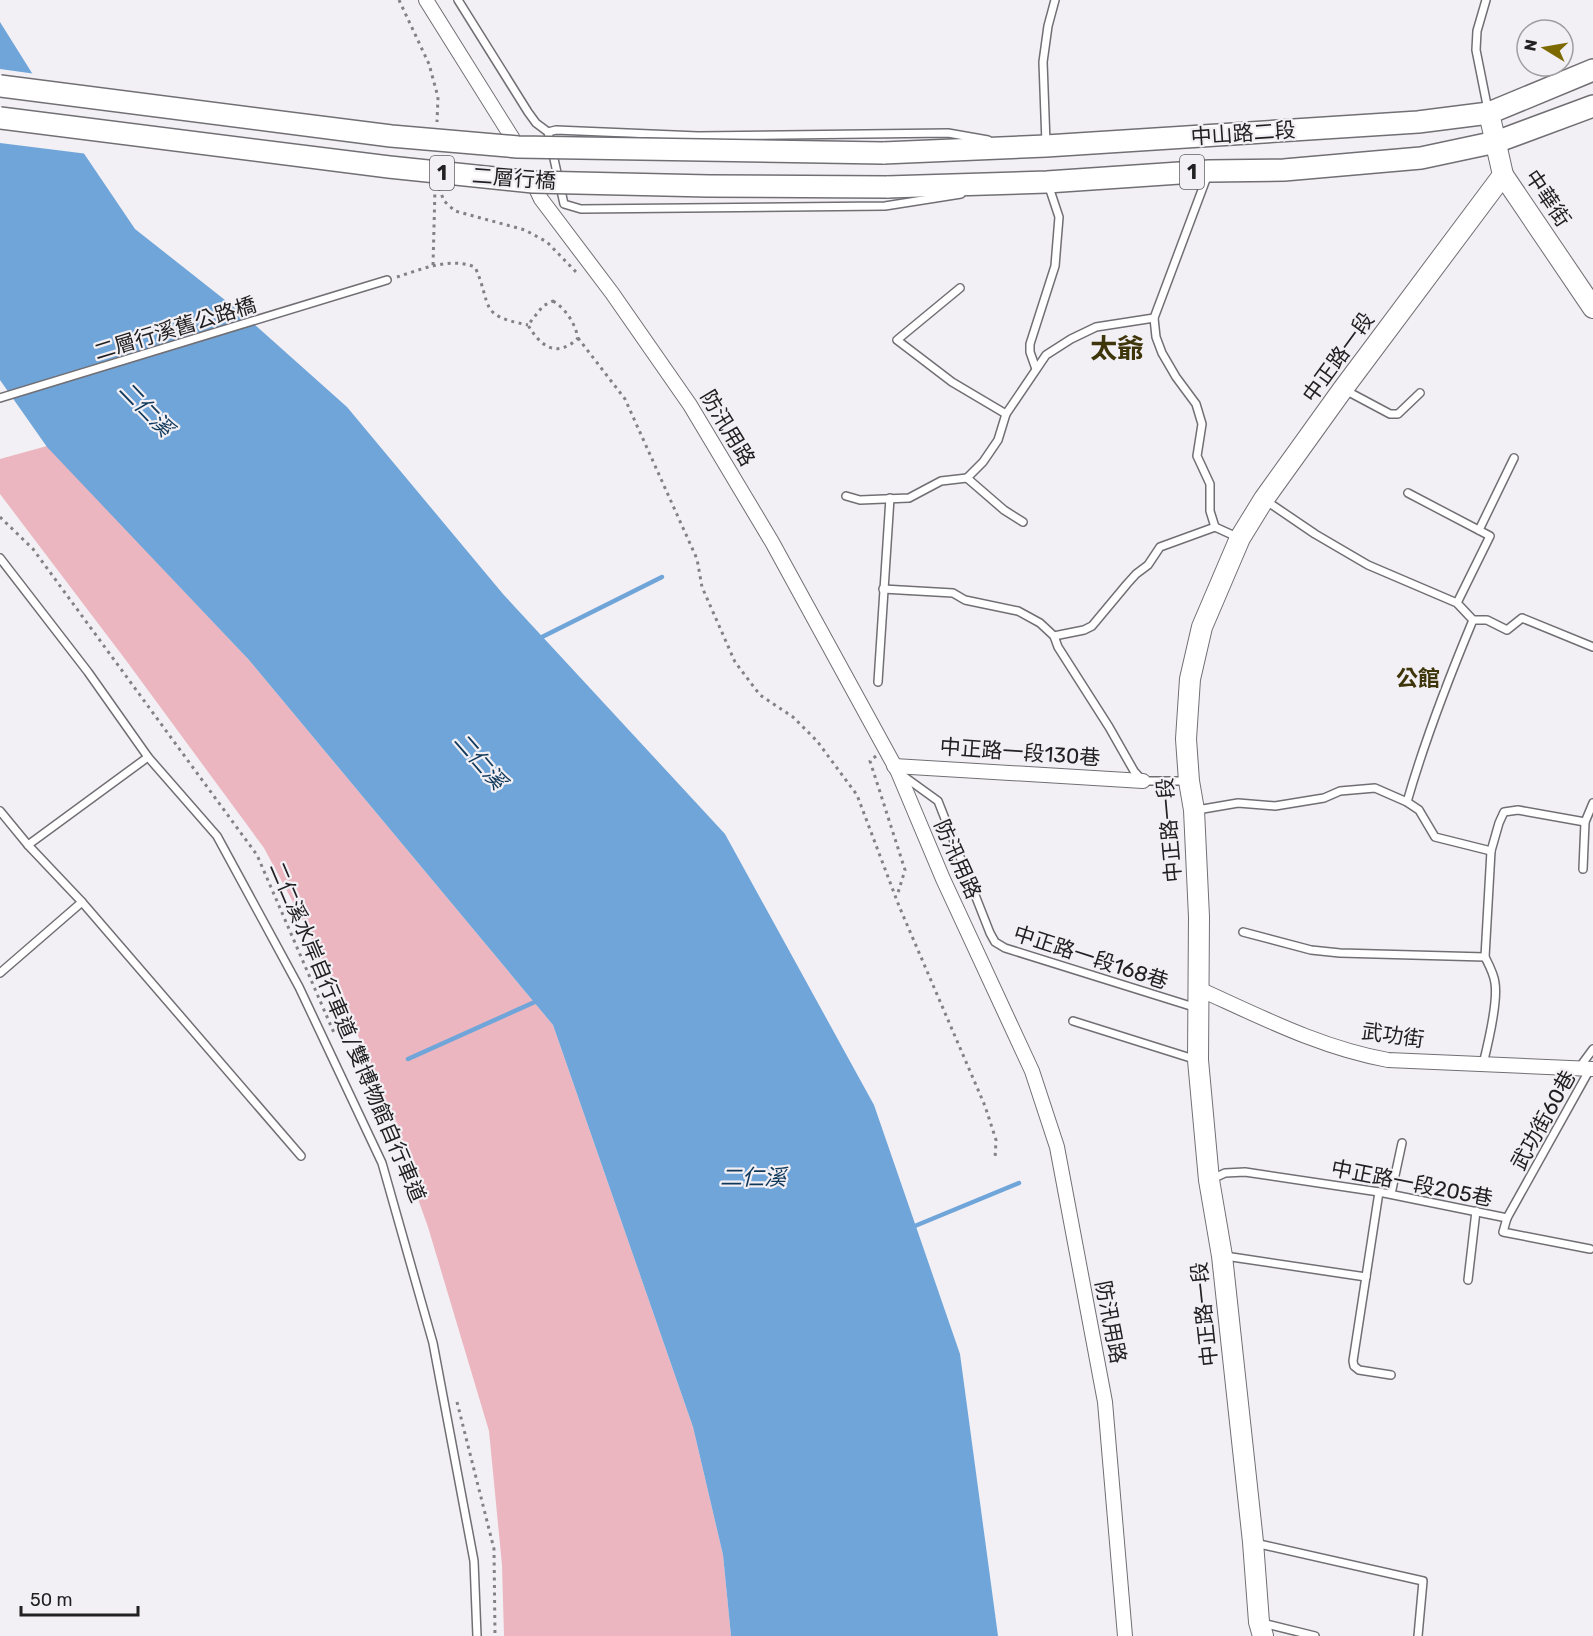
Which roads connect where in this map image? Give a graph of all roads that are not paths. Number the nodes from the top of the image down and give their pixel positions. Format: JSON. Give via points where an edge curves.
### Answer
{"nodes":[{"id":1,"x":426,"y":0,"type":"edge"},
{"id":2,"x":458,"y":0,"type":"edge"},
{"id":3,"x":1055,"y":0,"type":"edge"},
{"id":4,"x":1485,"y":0,"type":"edge"},
{"id":5,"x":1593,"y":70,"type":"edge"},
{"id":6,"x":0,"y":86,"type":"edge"},
{"id":7,"x":1593,"y":106,"type":"edge"},
{"id":8,"x":1489,"y":113,"type":"junction"},
{"id":9,"x":0,"y":118,"type":"edge"},
{"id":10,"x":548,"y":132,"type":"junction"},
{"id":11,"x":1496,"y":142,"type":"junction"},
{"id":12,"x":1035,"y":146,"type":"junction"},
{"id":13,"x":518,"y":147,"type":"junction"},
{"id":14,"x":883,"y":153,"type":"joint"},
{"id":15,"x":1209,"y":171,"type":"junction"},
{"id":16,"x":1503,"y":175,"type":"junction"},
{"id":17,"x":533,"y":182,"type":"junction"},
{"id":18,"x":1037,"y":182,"type":"junction"},
{"id":19,"x":887,"y":187,"type":"joint"},
{"id":20,"x":387,"y":280,"type":"road end"},
{"id":21,"x":960,"y":288,"type":"dead end"},
{"id":22,"x":1593,"y":308,"type":"edge"},
{"id":23,"x":1154,"y":318,"type":"junction"},
{"id":24,"x":1036,"y":369,"type":"junction"},
{"id":25,"x":1343,"y":389,"type":"junction"},
{"id":26,"x":1420,"y":393,"type":"dead end"},
{"id":27,"x":0,"y":398,"type":"edge"},
{"id":28,"x":1006,"y":414,"type":"junction"},
{"id":29,"x":1514,"y":458,"type":"dead end"},
{"id":30,"x":967,"y":478,"type":"junction"},
{"id":31,"x":1408,"y":493,"type":"dead end"},
{"id":32,"x":846,"y":496,"type":"dead end"},
{"id":33,"x":890,"y":498,"type":"junction"},
{"id":34,"x":1264,"y":500,"type":"junction"},
{"id":35,"x":1023,"y":522,"type":"dead end"},
{"id":36,"x":1215,"y":527,"type":"junction"},
{"id":37,"x":1479,"y":530,"type":"junction"},
{"id":38,"x":1240,"y":538,"type":"junction"},
{"id":39,"x":0,"y":558,"type":"edge"},
{"id":40,"x":883,"y":589,"type":"junction"},
{"id":41,"x":1457,"y":603,"type":"junction"},
{"id":42,"x":1473,"y":620,"type":"junction"},
{"id":43,"x":1054,"y":636,"type":"junction"},
{"id":44,"x":1593,"y":647,"type":"edge"},
{"id":45,"x":878,"y":682,"type":"dead end"},
{"id":46,"x":148,"y":757,"type":"junction"},
{"id":47,"x":896,"y":769,"type":"junction"},
{"id":48,"x":1143,"y":781,"type":"junction"},
{"id":49,"x":1189,"y":781,"type":"junction"},
{"id":50,"x":1407,"y":802,"type":"junction"},
{"id":51,"x":1593,"y":803,"type":"edge"},
{"id":52,"x":1194,"y":810,"type":"junction"},
{"id":53,"x":0,"y":811,"type":"edge"},
{"id":54,"x":1585,"y":822,"type":"junction"},
{"id":55,"x":28,"y":845,"type":"junction"},
{"id":56,"x":1491,"y":851,"type":"junction"},
{"id":57,"x":1583,"y":870,"type":"dead end"},
{"id":58,"x":82,"y":902,"type":"junction"},
{"id":59,"x":1243,"y":932,"type":"dead end"},
{"id":60,"x":1485,"y":957,"type":"junction"},
{"id":61,"x":0,"y":973,"type":"edge"},
{"id":62,"x":1199,"y":999,"type":"junction"},
{"id":63,"x":1073,"y":1021,"type":"dead end"},
{"id":64,"x":1593,"y":1049,"type":"edge"},
{"id":65,"x":1198,"y":1060,"type":"junction"},
{"id":66,"x":1483,"y":1064,"type":"junction"},
{"id":67,"x":1587,"y":1068,"type":"edge"},
{"id":68,"x":1402,"y":1143,"type":"dead end"},
{"id":69,"x":301,"y":1156,"type":"dead end"},
{"id":70,"x":1209,"y":1180,"type":"junction"},
{"id":71,"x":1379,"y":1192,"type":"junction"},
{"id":72,"x":1391,"y":1194,"type":"junction"},
{"id":73,"x":1476,"y":1212,"type":"junction"},
{"id":74,"x":1507,"y":1218,"type":"junction"},
{"id":75,"x":1590,"y":1249,"type":"dead end"},
{"id":76,"x":1222,"y":1256,"type":"junction"},
{"id":77,"x":1366,"y":1277,"type":"junction"},
{"id":78,"x":1468,"y":1280,"type":"dead end"},
{"id":79,"x":1391,"y":1375,"type":"dead end"},
{"id":80,"x":1253,"y":1542,"type":"junction"},
{"id":81,"x":1261,"y":1629,"type":"edge"},
{"id":82,"x":477,"y":1636,"type":"edge"},
{"id":83,"x":1125,"y":1636,"type":"edge"},
{"id":84,"x":1315,"y":1636,"type":"edge"},
{"id":85,"x":1418,"y":1636,"type":"edge"}],
"edges":[{"from":1,"to":13,"type":"street"},
{"from":2,"to":10,"type":"lane","via":[[528,112]]},
{"from":3,"to":12,"type":"lane","via":[[1043,62]]},
{"from":4,"to":8,"type":"lane","via":[[1476,50]]},
{"from":5,"to":8,"type":"main road","name":"中山路二段","number":"1"},
{"from":6,"to":13,"type":"main road","name":"二層行橋","number":"1","bridge":true,"via":[[392,136]]},
{"from":7,"to":11,"type":"main road","name":"中山路二段","number":"1"},
{"from":8,"to":11,"type":"street"},
{"from":8,"to":12,"type":"main road","name":"中山路二段","number":"1","via":[[1418,122]]},
{"from":9,"to":17,"type":"main road","name":"二層行橋","number":"1","bridge":true},
{"from":10,"to":12,"type":"lane","via":[[698,136],[948,133]]},
{"from":10,"to":18,"type":"lane","via":[[564,204],[581,209],[885,206]]},
{"from":11,"to":15,"type":"main road","name":"中山路二段","number":"1","via":[[1421,158],[1284,170]]},
{"from":11,"to":16,"type":"street"},
{"from":12,"to":14,"type":"main road","name":"中山路二段","number":"1"},
{"from":13,"to":14,"type":"main road","name":"二層行橋","number":"1","bridge":true},
{"from":15,"to":18,"type":"main road","name":"中山路二段","number":"1"},
{"from":15,"to":23,"type":"lane"},
{"from":16,"to":22,"type":"street","name":"中華街"},
{"from":16,"to":25,"type":"street","name":"中正路一段"},
{"from":17,"to":19,"type":"main road","name":"二層行橋","number":"1","bridge":true},
{"from":17,"to":47,"type":"street","name":"防汛用路","via":[[541,200],[690,405],[772,542]]},
{"from":18,"to":19,"type":"main road","name":"中山路二段","number":"1"},
{"from":18,"to":24,"type":"lane","via":[[1059,217],[1054,271],[1030,344]]},
{"from":20,"to":27,"type":"lane","name":"二層行溪舊公路橋"},
{"from":21,"to":28,"type":"lane","via":[[897,340],[952,382]]},
{"from":23,"to":24,"type":"lane","via":[[1096,327],[1046,355]]},
{"from":23,"to":36,"type":"lane","via":[[1162,353],[1196,404],[1202,424],[1197,456],[1209,484]]},
{"from":24,"to":28,"type":"lane"},
{"from":25,"to":26,"type":"lane","via":[[1390,414],[1398,414]]},
{"from":25,"to":34,"type":"street","name":"中正路一段"},
{"from":28,"to":30,"type":"lane","via":[[998,440]]},
{"from":29,"to":37,"type":"lane"},
{"from":30,"to":33,"type":"lane","via":[[941,481],[909,498]]},
{"from":30,"to":35,"type":"lane"},
{"from":31,"to":37,"type":"lane"},
{"from":32,"to":33,"type":"lane","via":[[860,500]]},
{"from":33,"to":40,"type":"lane"},
{"from":34,"to":38,"type":"street","name":"中正路一段"},
{"from":34,"to":41,"type":"lane","via":[[1368,565]]},
{"from":36,"to":38,"type":"lane"},
{"from":36,"to":43,"type":"lane","via":[[1160,547],[1092,626]]},
{"from":37,"to":41,"type":"lane","via":[[1490,536]]},
{"from":38,"to":49,"type":"street","name":"中正路一段","via":[[1202,627],[1190,679],[1186,739]]},
{"from":39,"to":46,"type":"lane"},
{"from":40,"to":43,"type":"lane","name":"中正路一段130巷","via":[[952,593],[965,600],[1018,611]]},
{"from":40,"to":45,"type":"lane"},
{"from":41,"to":42,"type":"lane"},
{"from":42,"to":44,"type":"lane","via":[[1487,620],[1507,630],[1522,618]]},
{"from":42,"to":50,"type":"lane","via":[[1422,748]]},
{"from":43,"to":48,"type":"lane","name":"中正路一段130巷"},
{"from":46,"to":55,"type":"lane"},
{"from":46,"to":82,"type":"lane","via":[[218,836],[299,987],[382,1163],[433,1343],[474,1561]]},
{"from":47,"to":48,"type":"street","name":"中正路一段130巷"},
{"from":47,"to":62,"type":"lane","name":"中正路一段168巷","via":[[938,801],[995,942],[1005,948]]},
{"from":47,"to":83,"type":"street","name":"防汛用路","via":[[942,879],[1032,1071],[1057,1147],[1105,1402]]},
{"from":48,"to":49,"type":"lane","name":"中正路一段130巷"},
{"from":49,"to":52,"type":"street","name":"中正路一段"},
{"from":50,"to":52,"type":"lane","via":[[1375,788],[1340,791],[1284,805],[1238,803]]},
{"from":50,"to":56,"type":"lane","via":[[1419,810],[1434,837]]},
{"from":51,"to":54,"type":"lane"},
{"from":52,"to":62,"type":"street","name":"中正路一段"},
{"from":53,"to":55,"type":"lane"},
{"from":54,"to":56,"type":"lane","via":[[1518,810],[1504,812]]},
{"from":54,"to":57,"type":"lane"},
{"from":55,"to":58,"type":"lane"},
{"from":56,"to":60,"type":"lane"},
{"from":58,"to":61,"type":"lane"},
{"from":58,"to":69,"type":"lane"},
{"from":59,"to":60,"type":"lane","via":[[1311,950],[1340,953]]},
{"from":60,"to":66,"type":"lane","via":[[1496,986]]},
{"from":62,"to":65,"type":"street","name":"中正路一段"},
{"from":62,"to":66,"type":"street","name":"武功街","via":[[1368,1056]]},
{"from":63,"to":65,"type":"lane"},
{"from":64,"to":67,"type":"lane","name":"武功街60巷"},
{"from":65,"to":70,"type":"street","name":"中正路一段"},
{"from":66,"to":67,"type":"street","name":"武功街"},
{"from":67,"to":74,"type":"lane","name":"武功街60巷"},
{"from":68,"to":72,"type":"lane"},
{"from":70,"to":71,"type":"lane","name":"中正路一段205巷","via":[[1225,1173],[1245,1172]]},
{"from":70,"to":76,"type":"street","name":"中正路一段"},
{"from":71,"to":72,"type":"lane","name":"中正路一段205巷"},
{"from":71,"to":77,"type":"lane"},
{"from":72,"to":73,"type":"lane","name":"中正路一段205巷"},
{"from":73,"to":74,"type":"lane","name":"中正路一段205巷"},
{"from":73,"to":78,"type":"lane"},
{"from":74,"to":75,"type":"lane","name":"中正路一段205巷","via":[[1503,1232]]},
{"from":76,"to":77,"type":"lane"},
{"from":76,"to":80,"type":"street","name":"中正路一段"},
{"from":77,"to":79,"type":"lane","via":[[1354,1366]]},
{"from":80,"to":81,"type":"street","name":"中正路一段"},
{"from":80,"to":85,"type":"lane","via":[[1423,1581]]},
{"from":81,"to":84,"type":"lane"}]}
